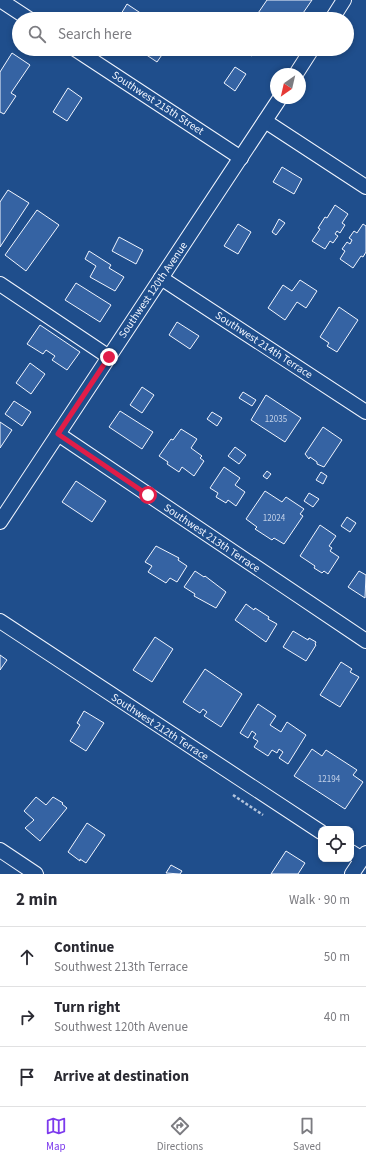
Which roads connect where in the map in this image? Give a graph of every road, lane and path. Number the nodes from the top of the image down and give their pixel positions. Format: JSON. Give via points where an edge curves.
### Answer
{"nodes":[{"id":1,"x":0,"y":0,"type":"edge"},
{"id":2,"x":344,"y":0,"type":"edge"},
{"id":3,"x":18,"y":12,"type":"edge"},
{"id":4,"x":336,"y":12,"type":"edge"},
{"id":5,"x":86,"y":56,"type":"edge"},
{"id":6,"x":308,"y":56,"type":"edge"},
{"id":7,"x":300,"y":68,"type":"edge"},
{"id":8,"x":276,"y":104,"type":"edge"},
{"id":9,"x":265,"y":121,"type":"junction"},
{"id":10,"x":241,"y":158,"type":"junction"},
{"id":11,"x":366,"y":187,"type":"edge"},
{"id":12,"x":161,"y":278,"type":"junction"},
{"id":13,"x":0,"y":284,"type":"edge"},
{"id":14,"x":109,"y":357,"type":"junction"},
{"id":15,"x":366,"y":412,"type":"edge"},
{"id":16,"x":58,"y":434,"type":"junction"},
{"id":17,"x":0,"y":522,"type":"edge"},
{"id":18,"x":0,"y":621,"type":"edge"},
{"id":19,"x":366,"y":641,"type":"edge"},
{"id":20,"x":233,"y":795,"type":"dead end"},
{"id":21,"x":263,"y":815,"type":"dead end"},
{"id":22,"x":318,"y":830,"type":"edge"},
{"id":23,"x":0,"y":850,"type":"edge"},
{"id":24,"x":360,"y":854,"type":"edge"},
{"id":25,"x":36,"y":874,"type":"edge"},
{"id":26,"x":352,"y":874,"type":"edge"}],
"edges":[{"from":1,"to":3,"type":"street"},
{"from":2,"to":4,"type":"street"},
{"from":5,"to":10,"type":"street","name":"Southwest 215th Street"},
{"from":6,"to":7,"type":"street"},
{"from":8,"to":9,"type":"street","name":"Southwest 120th Avenue"},
{"from":9,"to":10,"type":"street","name":"Southwest 120th Avenue"},
{"from":9,"to":11,"type":"street"},
{"from":10,"to":12,"type":"street","name":"Southwest 120th Avenue"},
{"from":12,"to":14,"type":"street","name":"Southwest 120th Avenue"},
{"from":12,"to":15,"type":"street","name":"Southwest 214th Terrace"},
{"from":13,"to":14,"type":"street"},
{"from":14,"to":16,"type":"street","name":"Southwest 120th Avenue"},
{"from":16,"to":17,"type":"street","name":"Southwest 120th Avenue"},
{"from":16,"to":19,"type":"street","name":"Southwest 213th Terrace"},
{"from":18,"to":22,"type":"street","name":"Southwest 212th Terrace"},
{"from":20,"to":21,"type":"path"},
{"from":23,"to":25,"type":"street"},
{"from":24,"to":26,"type":"street"}]}
